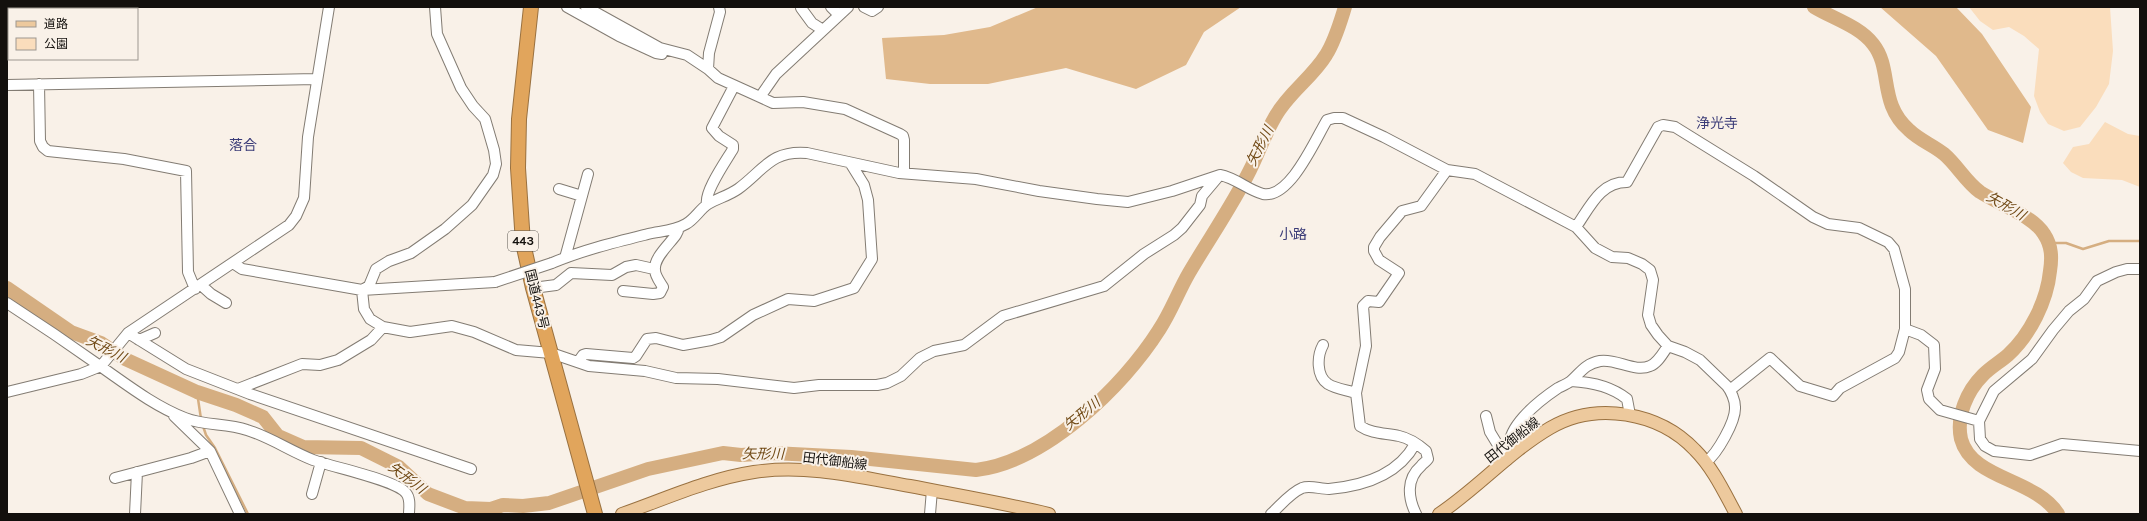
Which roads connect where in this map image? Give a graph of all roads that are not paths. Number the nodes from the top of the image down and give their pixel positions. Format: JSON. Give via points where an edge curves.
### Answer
{"nodes":[{"id":1,"x":329,"y":7,"type":"edge"},
{"id":2,"x":435,"y":7,"type":"edge"},
{"id":3,"x":531,"y":7,"type":"edge"},
{"id":4,"x":567,"y":7,"type":"edge"},
{"id":5,"x":586,"y":7,"type":"edge"},
{"id":6,"x":719,"y":7,"type":"edge"},
{"id":7,"x":831,"y":7,"type":"edge"},
{"id":8,"x":848,"y":7,"type":"edge"},
{"id":9,"x":864,"y":7,"type":"edge"},
{"id":10,"x":878,"y":7,"type":"edge"},
{"id":11,"x":801,"y":8,"type":"dead end"},
{"id":12,"x":839,"y":15,"type":"junction"},
{"id":13,"x":823,"y":30,"type":"junction"},
{"id":14,"x":668,"y":50,"type":"junction"},
{"id":15,"x":708,"y":68,"type":"junction"},
{"id":16,"x":316,"y":79,"type":"junction"},
{"id":17,"x":39,"y":84,"type":"junction"},
{"id":18,"x":7,"y":85,"type":"edge"},
{"id":19,"x":734,"y":86,"type":"junction"},
{"id":20,"x":760,"y":97,"type":"junction"},
{"id":21,"x":851,"y":164,"type":"junction"},
{"id":22,"x":1447,"y":170,"type":"junction"},
{"id":23,"x":904,"y":173,"type":"junction"},
{"id":24,"x":588,"y":174,"type":"dead end"},
{"id":25,"x":1222,"y":177,"type":"junction"},
{"id":26,"x":559,"y":189,"type":"dead end"},
{"id":27,"x":582,"y":196,"type":"junction"},
{"id":28,"x":707,"y":204,"type":"junction"},
{"id":29,"x":1576,"y":227,"type":"junction"},
{"id":30,"x":678,"y":228,"type":"junction"},
{"id":31,"x":564,"y":258,"type":"junction"},
{"id":32,"x":233,"y":263,"type":"junction"},
{"id":33,"x":654,"y":269,"type":"junction"},
{"id":34,"x":2140,"y":269,"type":"edge"},
{"id":35,"x":198,"y":287,"type":"junction"},
{"id":36,"x":533,"y":288,"type":"junction"},
{"id":37,"x":362,"y":290,"type":"junction"},
{"id":38,"x":624,"y":291,"type":"dead end"},
{"id":39,"x":7,"y":303,"type":"edge"},
{"id":40,"x":226,"y":303,"type":"dead end"},
{"id":41,"x":382,"y":327,"type":"junction"},
{"id":42,"x":1905,"y":329,"type":"junction"},
{"id":43,"x":155,"y":333,"type":"dead end"},
{"id":44,"x":126,"y":335,"type":"junction"},
{"id":45,"x":139,"y":340,"type":"junction"},
{"id":46,"x":1323,"y":345,"type":"dead end"},
{"id":47,"x":1668,"y":346,"type":"junction"},
{"id":48,"x":551,"y":353,"type":"junction"},
{"id":49,"x":578,"y":362,"type":"junction"},
{"id":50,"x":103,"y":365,"type":"junction"},
{"id":51,"x":1571,"y":381,"type":"junction"},
{"id":52,"x":238,"y":389,"type":"junction"},
{"id":53,"x":1730,"y":390,"type":"junction"},
{"id":54,"x":7,"y":392,"type":"edge"},
{"id":55,"x":1356,"y":393,"type":"junction"},
{"id":56,"x":164,"y":407,"type":"junction"},
{"id":57,"x":1630,"y":415,"type":"junction"},
{"id":58,"x":1486,"y":416,"type":"dead end"},
{"id":59,"x":1979,"y":421,"type":"junction"},
{"id":60,"x":1414,"y":444,"type":"junction"},
{"id":61,"x":210,"y":451,"type":"junction"},
{"id":62,"x":2140,"y":451,"type":"edge"},
{"id":63,"x":1510,"y":458,"type":"junction"},
{"id":64,"x":321,"y":462,"type":"junction"},
{"id":65,"x":1706,"y":462,"type":"junction"},
{"id":66,"x":470,"y":469,"type":"dead end"},
{"id":67,"x":137,"y":472,"type":"junction"},
{"id":68,"x":115,"y":478,"type":"dead end"},
{"id":69,"x":932,"y":490,"type":"junction"},
{"id":70,"x":312,"y":494,"type":"dead end"},
{"id":71,"x":136,"y":514,"type":"edge"},
{"id":72,"x":240,"y":514,"type":"edge"},
{"id":73,"x":409,"y":514,"type":"edge"},
{"id":74,"x":595,"y":514,"type":"edge"},
{"id":75,"x":622,"y":514,"type":"edge"},
{"id":76,"x":930,"y":514,"type":"edge"},
{"id":77,"x":1049,"y":514,"type":"edge"},
{"id":78,"x":1271,"y":514,"type":"edge"},
{"id":79,"x":1416,"y":514,"type":"edge"},
{"id":80,"x":1439,"y":514,"type":"edge"},
{"id":81,"x":1736,"y":514,"type":"edge"}],
"edges":[{"from":1,"to":16,"type":"street"},
{"from":2,"to":37,"type":"street","via":[[437,34],[461,88],[485,119],[496,164],[493,175],[472,205],[445,229],[411,253],[376,269],[369,286]]},
{"from":3,"to":36,"type":"highway","name":"国道443号","number":"443","via":[[519,119],[518,168],[523,244]]},
{"from":4,"to":14,"type":"street","via":[[656,54]]},
{"from":5,"to":14,"type":"street","via":[[638,37]]},
{"from":6,"to":15,"type":"street"},
{"from":7,"to":12,"type":"street"},
{"from":8,"to":12,"type":"street"},
{"from":9,"to":10,"type":"street","via":[[872,11]]},
{"from":11,"to":13,"type":"street","via":[[812,23]]},
{"from":12,"to":13,"type":"street"},
{"from":13,"to":20,"type":"street","via":[[776,74]]},
{"from":14,"to":15,"type":"street","via":[[687,55]]},
{"from":15,"to":19,"type":"street","via":[[718,78]]},
{"from":16,"to":17,"type":"street"},
{"from":16,"to":32,"type":"street","via":[[308,137],[304,198],[296,216],[289,225]]},
{"from":17,"to":18,"type":"street"},
{"from":17,"to":35,"type":"street","via":[[40,141],[48,150],[124,159],[186,171],[188,272]]},
{"from":19,"to":20,"type":"street"},
{"from":19,"to":28,"type":"street","via":[[712,128],[732,145],[733,149],[711,187]]},
{"from":20,"to":23,"type":"street","via":[[773,103],[804,102],[845,109],[900,134],[904,140]]},
{"from":21,"to":23,"type":"street"},
{"from":21,"to":28,"type":"street","via":[[807,153],[793,152],[780,155],[739,188]]},
{"from":21,"to":49,"type":"street","via":[[864,185],[868,200],[872,260],[854,288],[814,301],[788,299],[753,315],[721,337],[710,340],[683,345],[651,338],[644,341],[633,358],[586,354]]},
{"from":22,"to":25,"type":"street","via":[[1343,118],[1334,118],[1327,120],[1285,187],[1272,193],[1260,192]]},
{"from":22,"to":29,"type":"street","via":[[1475,174]]},
{"from":22,"to":55,"type":"street","via":[[1422,206],[1402,211],[1374,247],[1379,260],[1399,273],[1379,302],[1368,301],[1363,306],[1366,346]]},
{"from":23,"to":25,"type":"street","via":[[976,179],[1053,193],[1128,202]]},
{"from":24,"to":27,"type":"street"},
{"from":25,"to":49,"type":"street","via":[[1202,196],[1200,205],[1174,236],[1144,254],[1104,286],[1003,316],[964,345],[934,351],[920,358],[901,376],[887,383],[794,388],[718,379],[676,378]]},
{"from":26,"to":27,"type":"street"},
{"from":27,"to":31,"type":"street"},
{"from":28,"to":30,"type":"street","via":[[697,216]]},
{"from":29,"to":42,"type":"street","via":[[1601,190],[1615,182],[1626,182],[1658,127],[1675,127],[1754,176],[1813,217],[1828,224],[1860,228],[1888,242],[1894,249],[1905,289]]},
{"from":29,"to":47,"type":"street","via":[[1595,248],[1612,257],[1628,258],[1650,270],[1653,280],[1648,315],[1650,324]]},
{"from":30,"to":31,"type":"street"},
{"from":30,"to":33,"type":"street","via":[[678,234],[661,252]]},
{"from":31,"to":37,"type":"street","bridge":true,"via":[[495,282]]},
{"from":32,"to":35,"type":"street"},
{"from":32,"to":37,"type":"street","via":[[242,268]]},
{"from":33,"to":36,"type":"street","via":[[636,265],[604,276],[577,272],[571,273],[556,285]]},
{"from":33,"to":38,"type":"street","via":[[663,287],[660,293]]},
{"from":34,"to":59,"type":"street","via":[[2116,272],[2097,281],[2084,298],[2069,310],[2032,359],[1994,391]]},
{"from":35,"to":40,"type":"street"},
{"from":35,"to":44,"type":"street"},
{"from":36,"to":48,"type":"highway","name":"国道443号","number":"443"},
{"from":37,"to":41,"type":"street","via":[[364,309],[370,320]]},
{"from":39,"to":50,"type":"street"},
{"from":41,"to":48,"type":"street","via":[[410,332],[452,326],[474,332],[516,350]]},
{"from":41,"to":52,"type":"street","via":[[370,340],[338,360],[320,365],[302,364]]},
{"from":42,"to":53,"type":"street","via":[[1895,358],[1840,388],[1833,396],[1800,386],[1770,358]]},
{"from":42,"to":59,"type":"street","via":[[1921,335],[1934,345],[1935,369],[1928,390],[1934,406]]},
{"from":43,"to":45,"type":"street"},
{"from":44,"to":45,"type":"street"},
{"from":44,"to":50,"type":"street"},
{"from":45,"to":52,"type":"street","via":[[186,368]]},
{"from":46,"to":55,"type":"street","via":[[1318,357],[1325,380],[1328,384]]},
{"from":47,"to":51,"type":"street","via":[[1652,366],[1645,368],[1607,360],[1598,361],[1585,366]]},
{"from":47,"to":53,"type":"street","via":[[1700,360]]},
{"from":48,"to":49,"type":"street"},
{"from":48,"to":74,"type":"highway","name":"国道443号","number":"443"},
{"from":50,"to":54,"type":"street","via":[[81,374]]},
{"from":50,"to":56,"type":"street","via":[[122,382]]},
{"from":51,"to":57,"type":"street","via":[[1599,384],[1619,392],[1627,399]]},
{"from":51,"to":63,"type":"street","via":[[1528,411],[1510,439]]},
{"from":52,"to":66,"type":"street"},
{"from":53,"to":65,"type":"street","via":[[1736,408],[1719,449]]},
{"from":55,"to":60,"type":"street","via":[[1360,426],[1375,432],[1400,436]]},
{"from":56,"to":61,"type":"street"},
{"from":56,"to":64,"type":"street","via":[[184,418],[206,425],[227,425],[248,430]]},
{"from":57,"to":63,"type":"main road","name":"田代御船線","via":[[1617,413],[1576,417],[1551,427]]},
{"from":57,"to":65,"type":"main road","name":"田代御船線","via":[[1665,427],[1695,449]]},
{"from":58,"to":63,"type":"street","via":[[1490,432]]},
{"from":59,"to":62,"type":"street","via":[[1980,439],[1985,446],[1994,451],[2030,455],[2062,444]]},
{"from":60,"to":78,"type":"street","via":[[1409,455],[1401,463],[1378,478],[1329,489],[1303,487]]},
{"from":60,"to":79,"type":"street","via":[[1426,451],[1428,457],[1410,485],[1410,496]]},
{"from":61,"to":67,"type":"street"},
{"from":61,"to":72,"type":"street"},
{"from":63,"to":80,"type":"main road","name":"田代御船線","via":[[1459,501]]},
{"from":64,"to":70,"type":"street"},
{"from":64,"to":73,"type":"street","via":[[402,489],[409,499]]},
{"from":65,"to":81,"type":"main road","name":"田代御船線"},
{"from":67,"to":68,"type":"street"},
{"from":67,"to":71,"type":"street"},
{"from":69,"to":75,"type":"main road","name":"田代御船線","via":[[845,474],[803,470],[755,472],[715,481]]},
{"from":69,"to":76,"type":"street"},
{"from":69,"to":77,"type":"main road","name":"田代御船線"}]}
